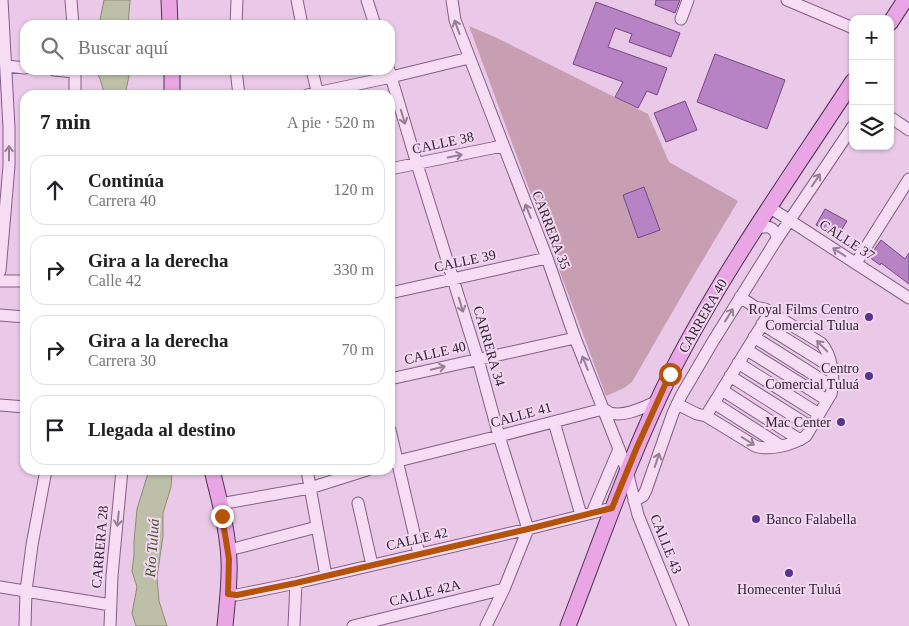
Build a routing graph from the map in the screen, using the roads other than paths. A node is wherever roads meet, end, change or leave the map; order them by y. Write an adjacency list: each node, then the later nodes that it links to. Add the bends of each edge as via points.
1 (2, 0): 22 (street)
2 (71, 0): 14 (street)
3 (160, 0): 15 (main road)
4 (169, 0): 16 (main road)
5 (237, 0): 17 (street)
6 (297, 0): 18 (street)
7 (367, 0): 19 (street)
8 (452, 0): 21 (street, CARRERA 35, one-way to 8, via 455,20)
9 (688, 0): 13 (street)
10 (788, 0): 20 (street)
11 (905, 0): 12 (main road)
12 (894, 17)
13 (681, 19)
14 (73, 20)
15 (161, 20)
16 (170, 20)
17 (236, 20)
18 (301, 20)
19 (373, 20)
20 (849, 26)
21 (469, 58): 24 (street); 42 (street, CARRERA 35)
22 (6, 66): 23 (street); 52 (street, one-way to 22, via 9,166)
23 (20, 67)
24 (395, 72)
25 (74, 75): 32 (street)
26 (162, 75): 33 (main road)
27 (172, 75): 34 (main road)
28 (237, 75): 35 (street)
29 (312, 75): 36 (street)
30 (383, 75): 37 (street)
31 (391, 75): 43 (street, CARRERA 34, one-way to 43)
32 (75, 90)
33 (162, 90)
34 (172, 90)
35 (238, 90)
36 (314, 90)
37 (328, 90)
38 (849, 90): 46 (main road, CARRERA 40)
39 (894, 120): 40 (street)
40 (909, 130)
41 (849, 132): 47 (street, CARRERA 40, one-way to 41)
42 (502, 146): 43 (street, CALLE 38, one-way to 42); 50 (street, CARRERA 35, one-way to 42)
43 (417, 164): 44 (street, CALLE 38); 53 (street, CARRERA 34)
44 (395, 168)
45 (909, 179): 51 (street)
46 (769, 207): 47 (street, CALLE 37); 48 (main road, CARRERA 40)
47 (789, 220): 49 (street, CARRERA 40); 51 (street, CALLE 37, one-way to 47)
48 (756, 228): 49 (street, via 773,229); 74 (main road, CARRERA 40, via 684,349)
49 (777, 238): 57 (street, CARRERA 40)
50 (546, 258): 53 (street, CALLE 39); 64 (street, CARRERA 35)
51 (856, 263): 58 (street, CALLE 37)
52 (0, 271)
53 (453, 278): 56 (street, CALLE 39); 66 (street, CARRERA 34, one-way to 66)
54 (0, 281): 55 (street)
55 (20, 281)
56 (395, 292)
57 (742, 294): 59 (street, via 755,307); 75 (street, CARRERA 40, one-way to 57)
58 (909, 298)
59 (767, 310): 62 (street); 68 (street, one-way to 59, via 826,348)
60 (0, 315): 61 (street)
61 (20, 317)
62 (762, 324): 63 (street); 68 (street)
63 (754, 337): 65 (street); 71 (street)
64 (575, 338): 66 (street, CALLE 40); 79 (street, CARRERA 35, one-way to 64)
65 (747, 350): 67 (street); 73 (street)
66 (478, 359): 70 (street, CALLE 40, one-way to 66); 84 (street, CARRERA 34)
67 (738, 364): 69 (street); 80 (street)
68 (831, 367): 71 (street)
69 (730, 376): 72 (street); 83 (street)
70 (395, 378)
71 (833, 386): 73 (street)
72 (722, 390): 76 (street); 85 (street)
73 (827, 400): 80 (street)
74 (658, 401): 79 (street, CALLE 41, via 621,414); 90 (main road, CARRERA 40)
75 (679, 401): 81 (street, via 697,414); 98 (street, CARRERA 40, one-way to 75, via 646,490)
76 (714, 402): 81 (street); 86 (street)
77 (0, 405): 78 (street)
78 (20, 406)
79 (603, 409): 82 (street, CALLE 41); 87 (street, CARRERA 35)
80 (819, 414): 83 (street)
81 (706, 416): 86 (street, one-way to 86, via 755,446 768,449)
82 (554, 422): 84 (street, CALLE 41); 102 (street)
83 (811, 427): 85 (street)
84 (500, 436): 88 (street, CALLE 41); 104 (street, CARRERA 34)
85 (800, 440): 86 (street)
86 (781, 446)
87 (619, 449): 90 (street, CARRERA 35); 102 (street)
88 (395, 462)
89 (395, 466): 106 (street)
90 (627, 471): 98 (street, CALLE 43); 101 (main road, CARRERA 40)
91 (45, 475): 112 (street)
92 (122, 475): 114 (street, CARRERA 28, one-way to 114)
93 (214, 475): 99 (main road)
94 (221, 475): 99 (main road)
95 (308, 475): 97 (street)
96 (351, 475): 97 (street)
97 (310, 488): 99 (street); 103 (street)
98 (634, 501): 123 (street, CALLE 43)
99 (224, 503): 105 (main road); 113 (main road)
100 (358, 503): 107 (street)
101 (612, 508): 102 (street, CALLE 42); 122 (main road, CARRERA 40)
102 (587, 514): 104 (street, CALLE 42)
103 (317, 527): 105 (street); 108 (street)
104 (528, 529): 106 (street, CALLE 42); 111 (street)
105 (237, 548): 113 (main road, via 238,572)
106 (419, 554): 107 (street, CALLE 42)
107 (372, 565): 108 (street, CALLE 42)
108 (326, 576): 109 (street, CALLE 42)
109 (296, 583): 113 (street, CALLE 42); 119 (street)
110 (0, 587): 112 (street)
111 (504, 589): 120 (street, CALLE 42A); 121 (street)
112 (26, 591): 114 (street); 115 (street)
113 (233, 594): 117 (main road); 118 (main road)
114 (110, 606): 116 (street, CARRERA 28)
115 (25, 626)
116 (110, 626)
117 (225, 626)
118 (235, 626)
119 (294, 626)
120 (353, 626)
121 (486, 626)
122 (568, 626)
123 (683, 626)

